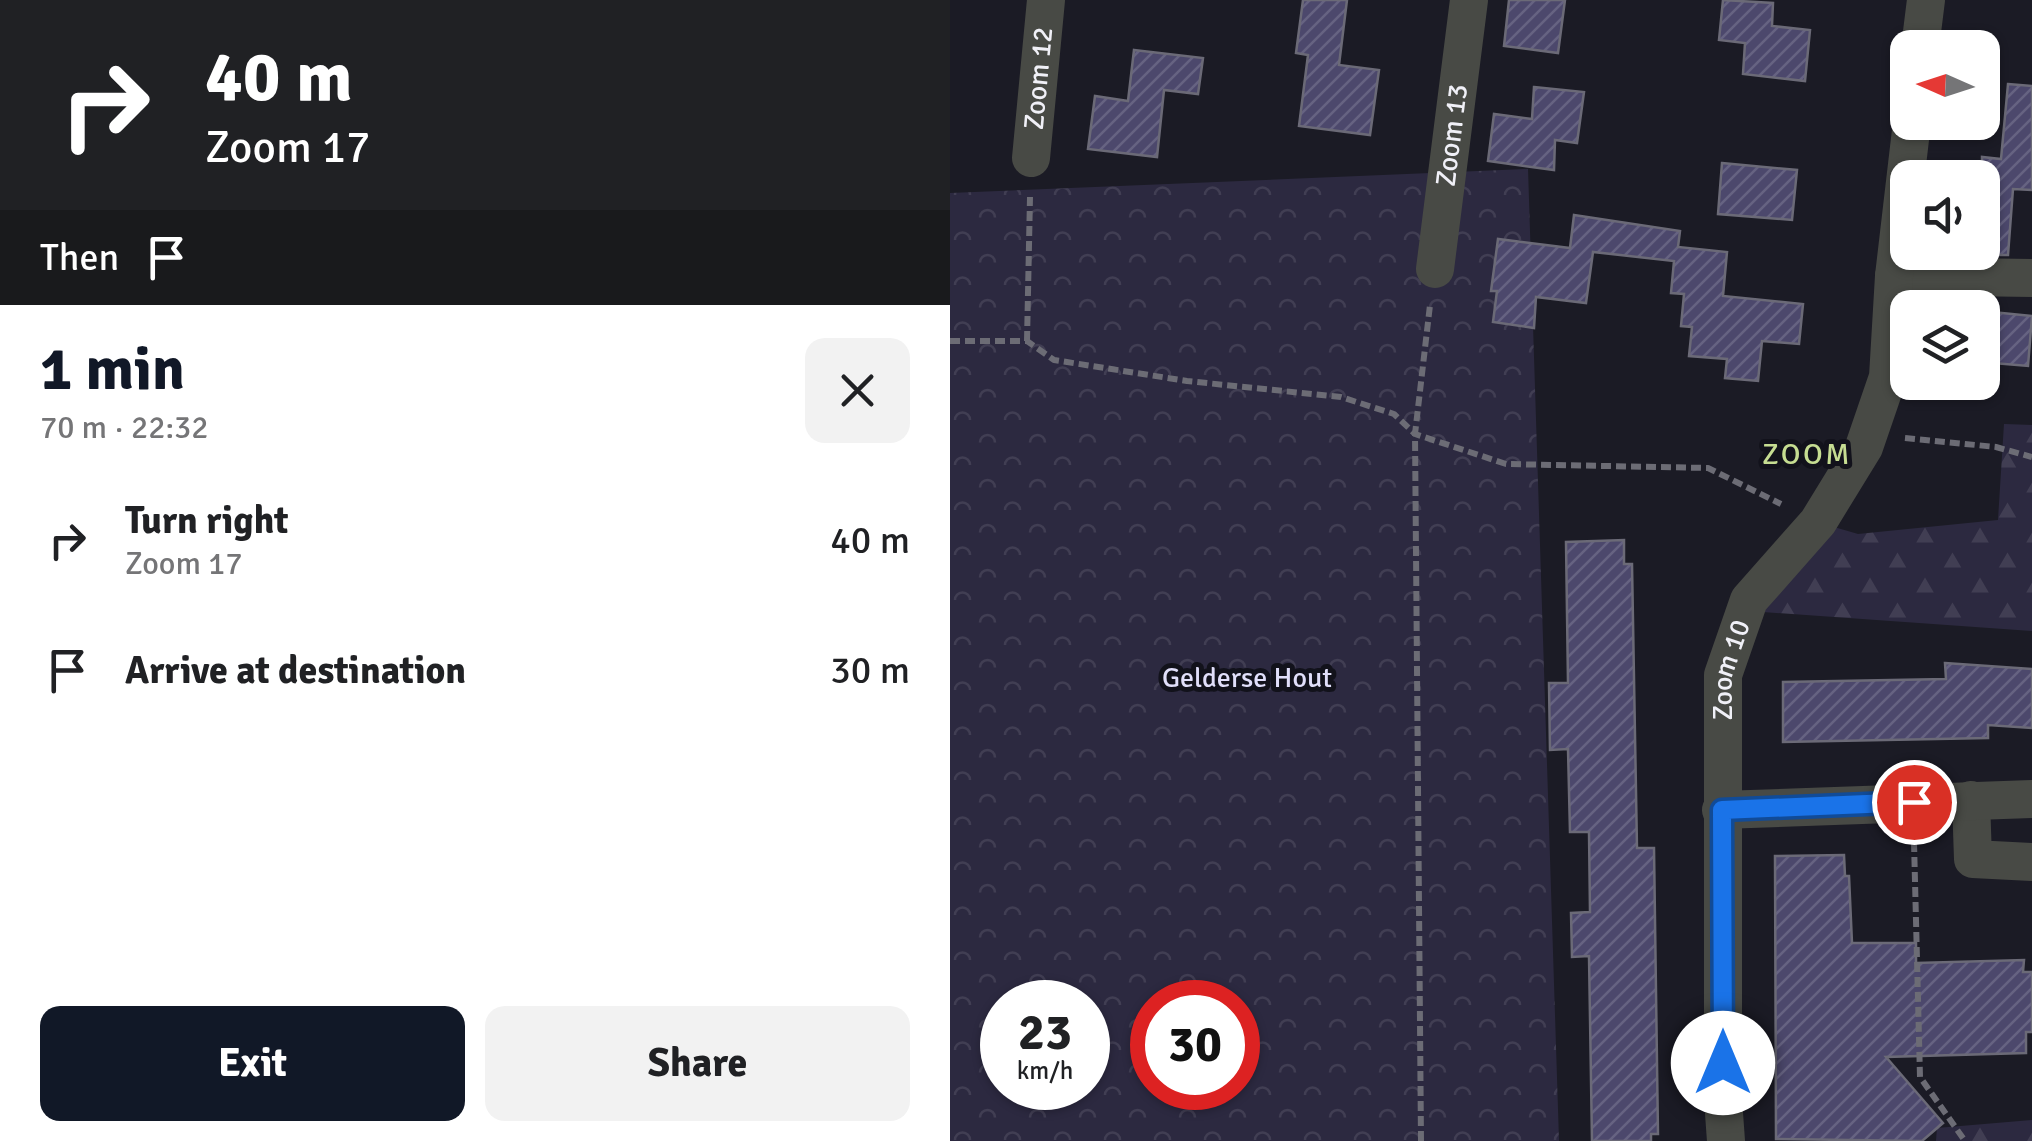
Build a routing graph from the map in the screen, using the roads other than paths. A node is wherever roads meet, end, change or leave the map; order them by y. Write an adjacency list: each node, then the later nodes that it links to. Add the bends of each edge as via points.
1 (1046, 0): 6 (street, Zoom 12)
2 (1468, 0): 7 (street, Zoom 13)
3 (1926, 0): 4 (street)
4 (1922, 30)
5 (1910, 140): 8 (street, Zoom 10)
6 (1031, 158)
7 (1434, 269)
8 (1894, 276): 9 (street); 12 (street, Zoom 10, via 1888,377 1864,447 1818,522 1748,600 1723,674)
9 (2032, 278)
10 (2032, 799): 11 (street)
11 (1971, 800): 12 (street); 13 (street, via 1974,859)
12 (1722, 810): 14 (street, Zoom 10)
13 (2032, 862)
14 (1726, 1141)

